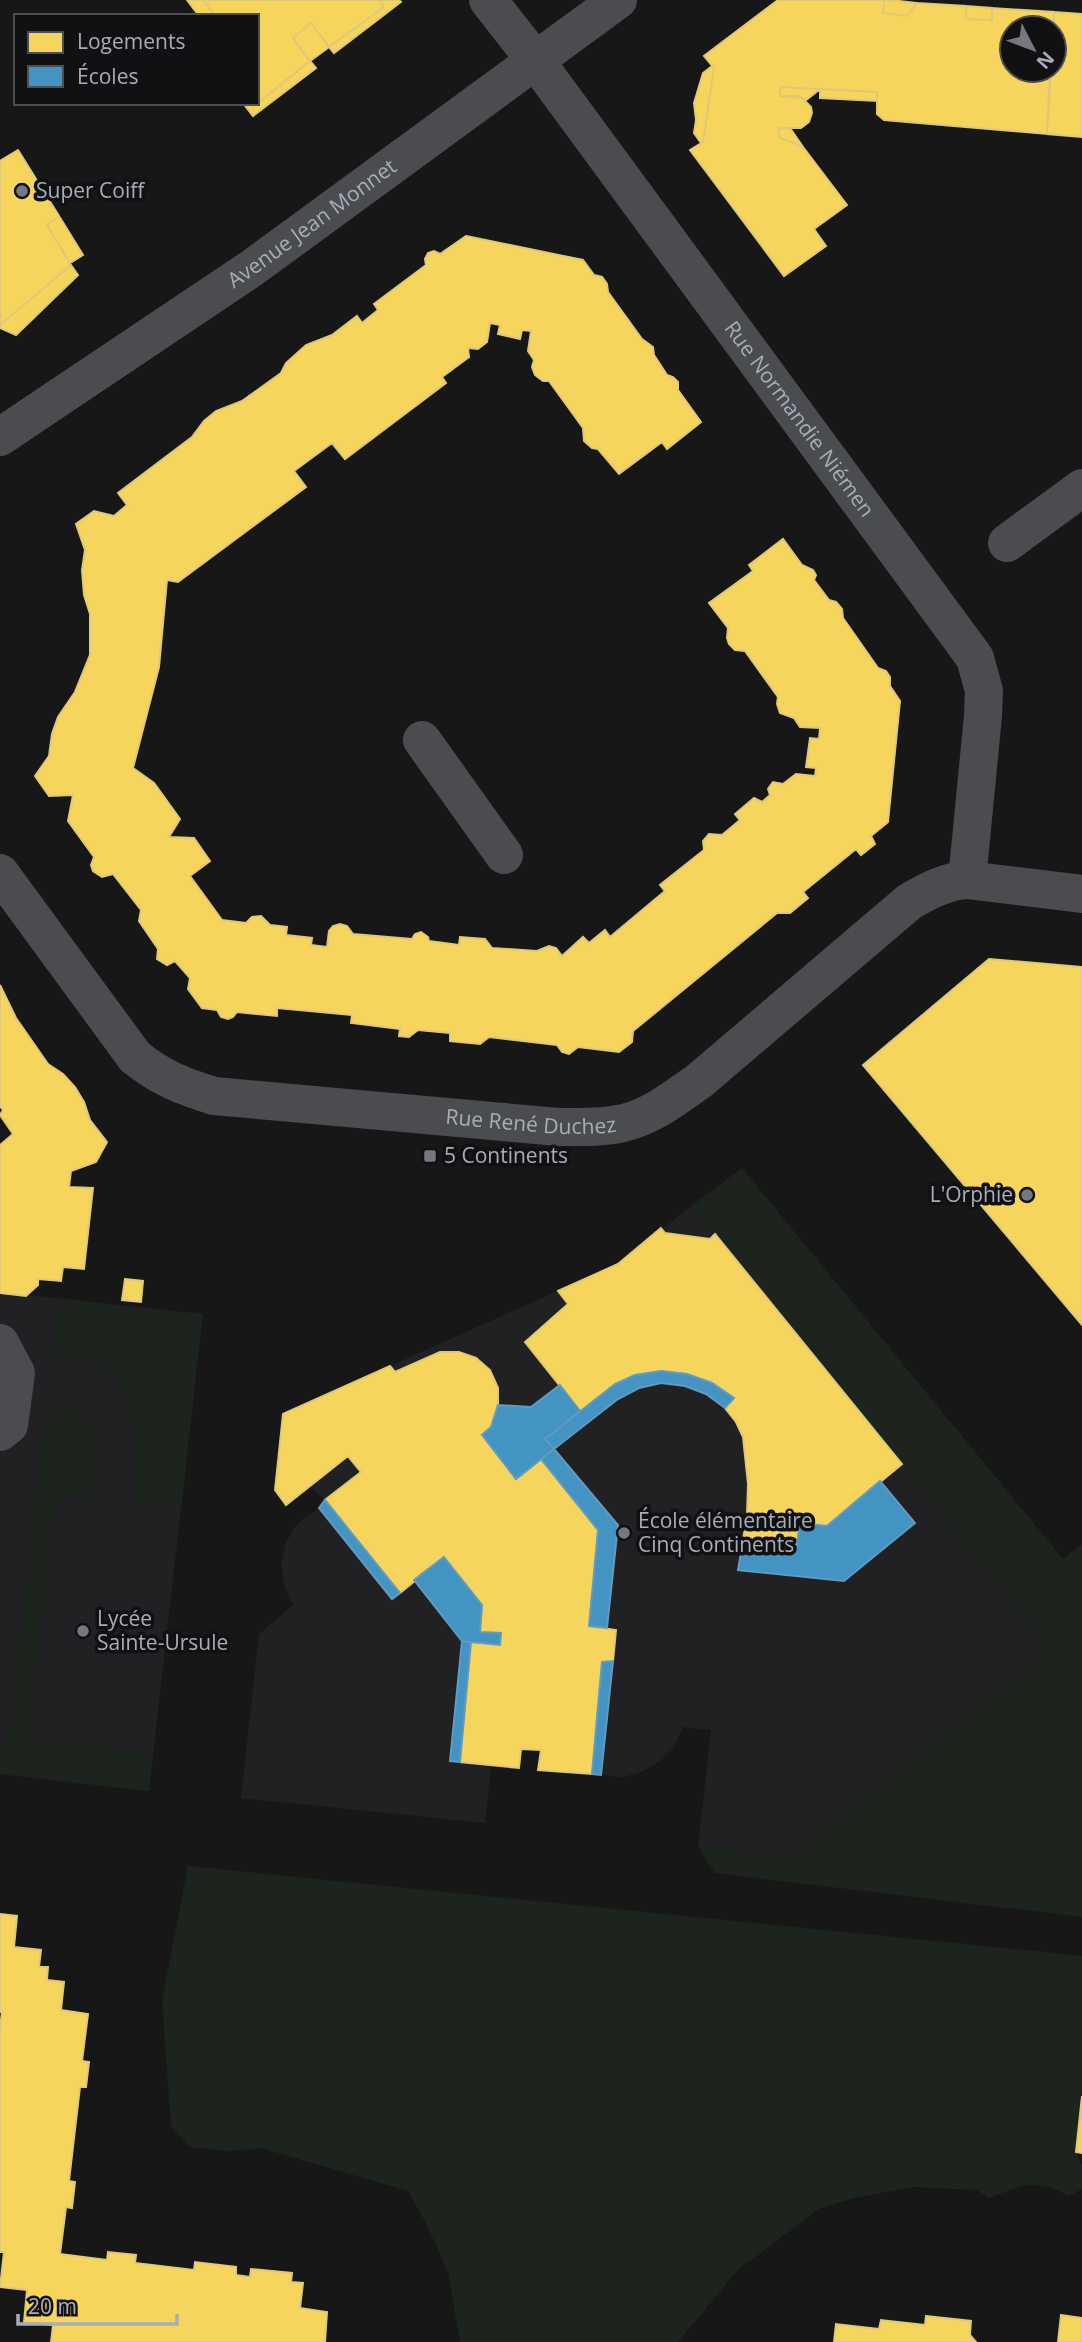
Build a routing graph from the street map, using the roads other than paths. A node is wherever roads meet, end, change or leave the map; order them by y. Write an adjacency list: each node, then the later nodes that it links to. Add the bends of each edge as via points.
1 (488, 0): 3 (street, Rue Normandie Niémen)
2 (618, 0): 3 (street, Avenue Jean Monnet)
3 (535, 60): 4 (street, Avenue Jean Monnet, via 252,268); 10 (street, Rue Normandie Niémen, via 975,658 984,691)
4 (0, 437)
5 (1082, 488): 6 (street)
6 (1007, 542)
7 (422, 740): 8 (street)
8 (504, 855)
9 (0, 873): 10 (street, Rue René Duchez, via 135,1057 179,1085 214,1096 558,1127 625,1123 672,1100 909,902 951,881)
10 (967, 880): 11 (street, Rue René Duchez)
11 (1082, 894)
12 (0, 1343): 13 (street, via 16,1373 9,1425)
13 (0, 1432)

